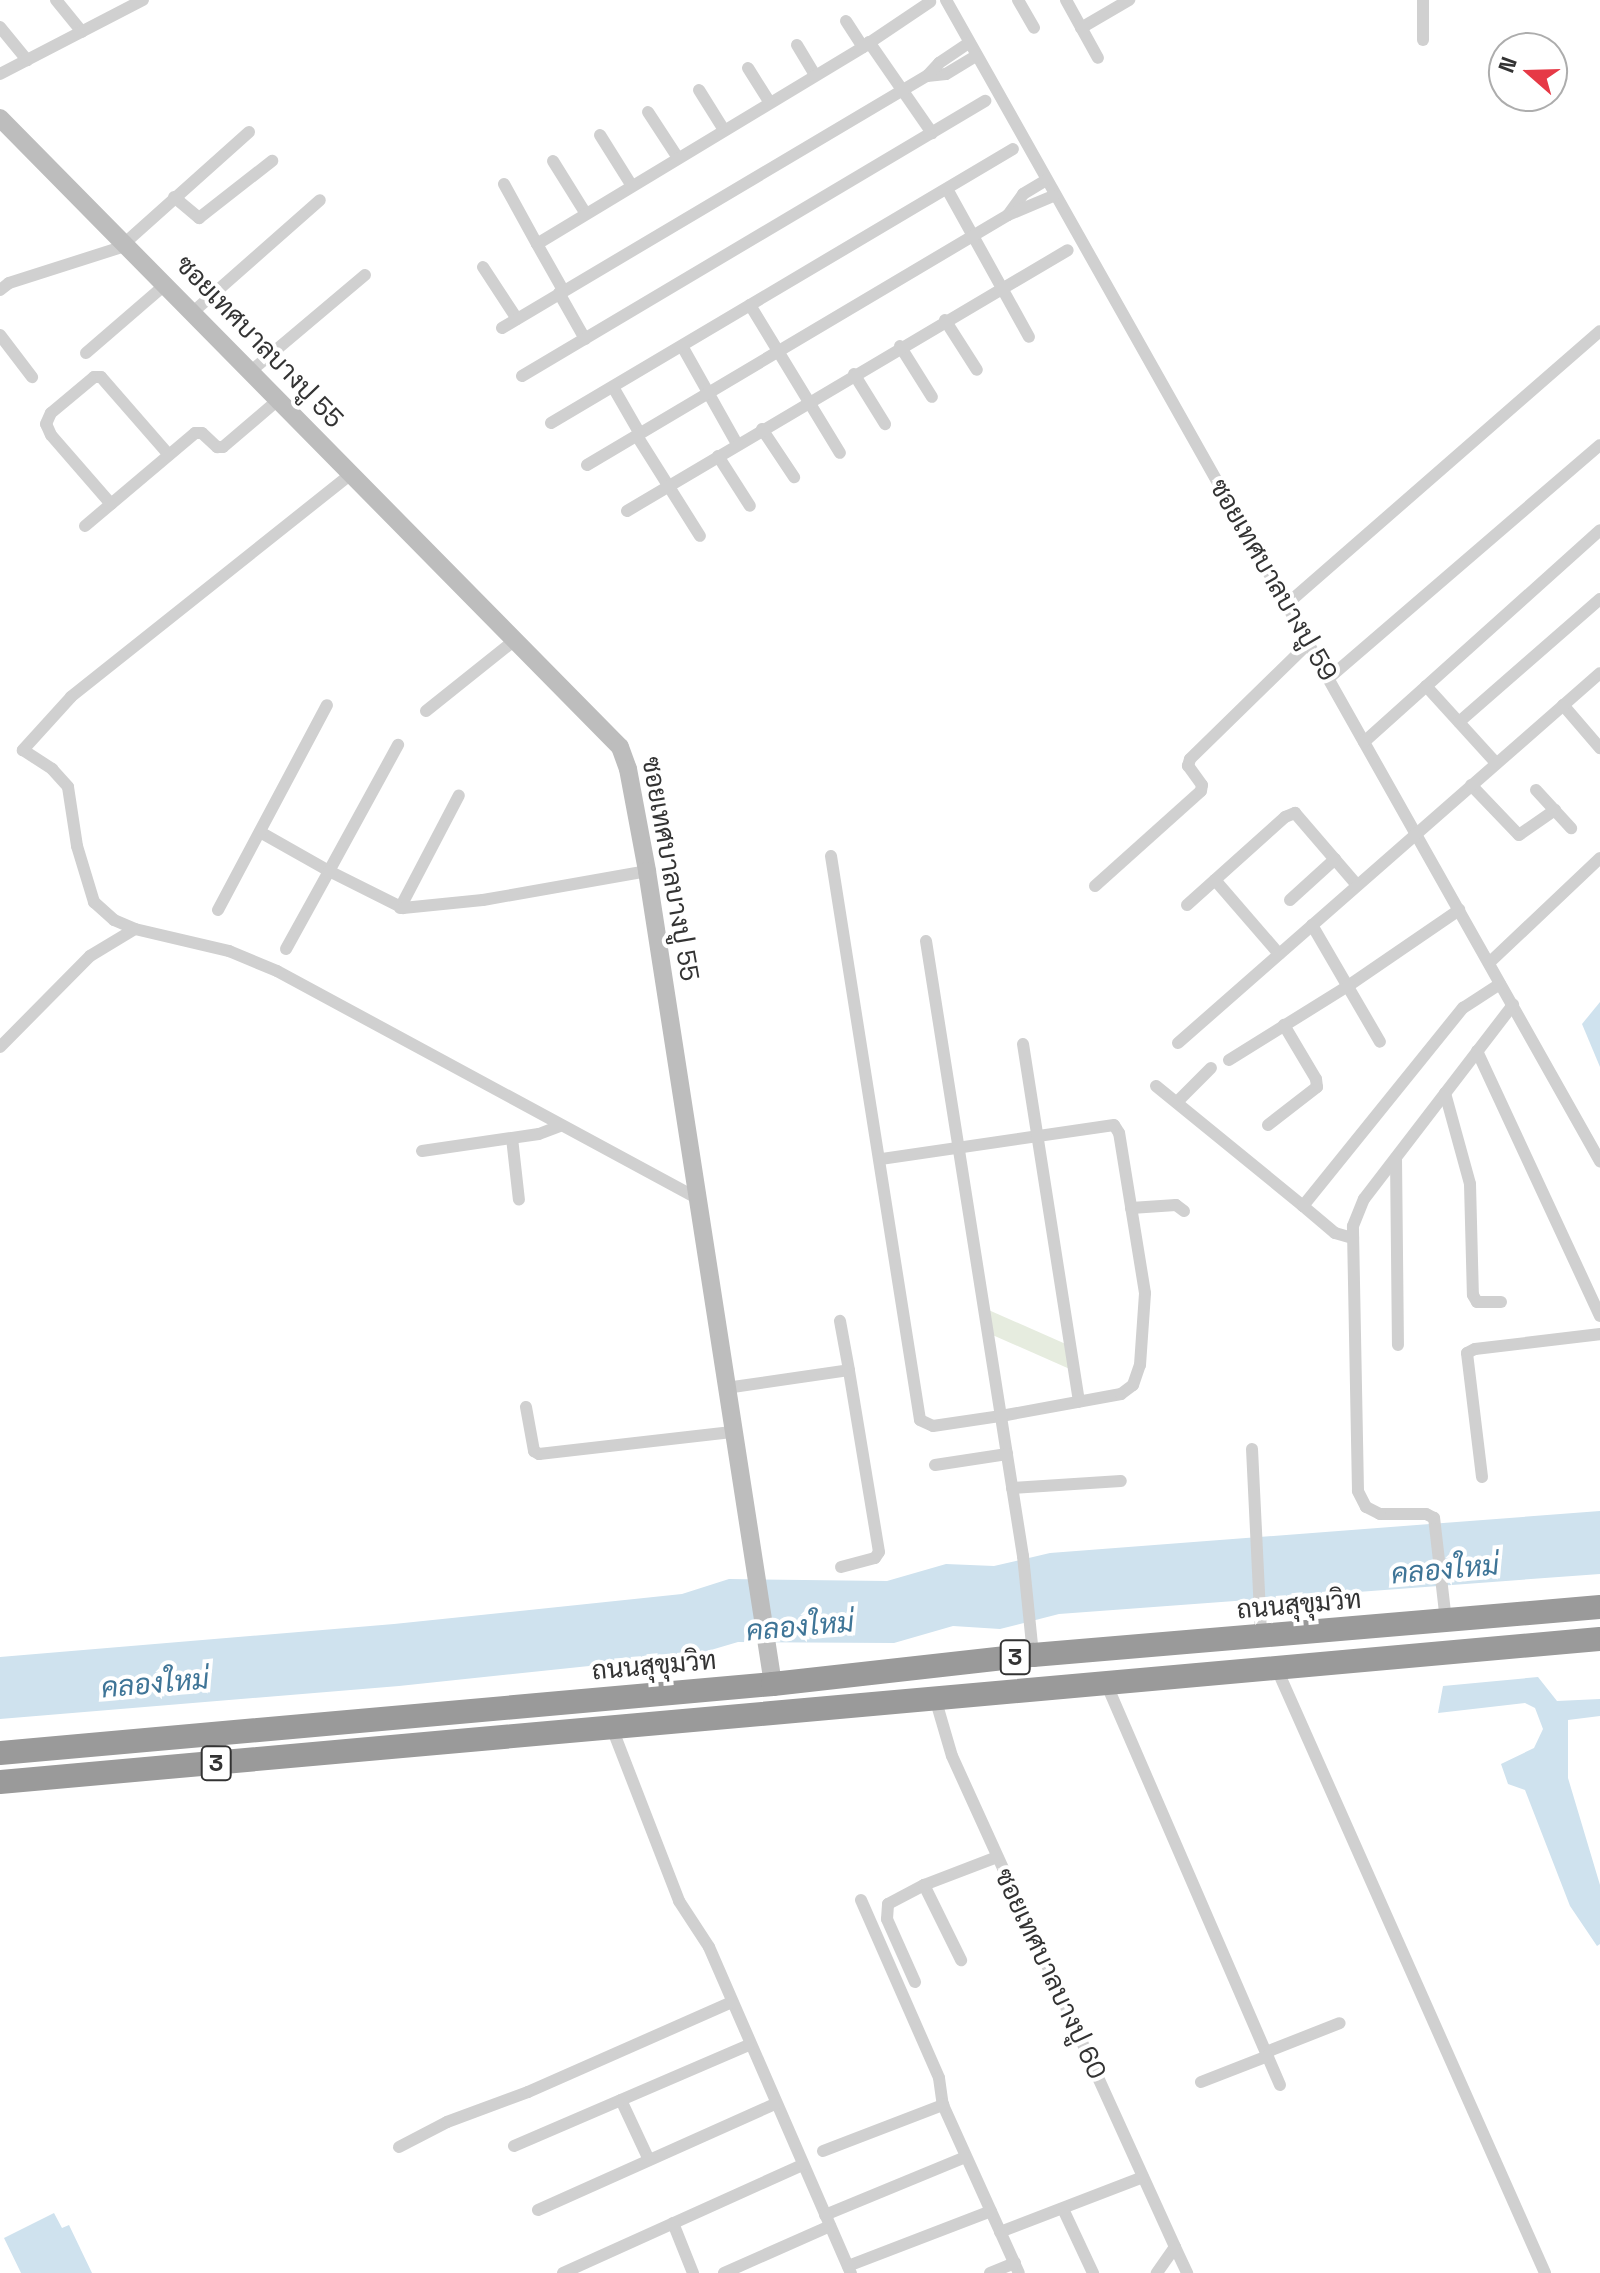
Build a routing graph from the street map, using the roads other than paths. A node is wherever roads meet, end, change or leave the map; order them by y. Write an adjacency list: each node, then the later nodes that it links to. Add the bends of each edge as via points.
1 (56, 0): 13 (street)
2 (142, 0): 13 (street)
3 (946, 0): 15 (street, ซอยเทศบาลบางปู 59)
4 (1018, 0): 11 (street)
5 (1066, 0): 12 (street)
6 (1129, 0): 12 (street)
7 (1423, 0): 14 (street)
8 (930, 2): 17 (street)
9 (846, 21): 17 (street)
10 (0, 27): 20 (street)
11 (1034, 28)
12 (1081, 28): 19 (street)
13 (82, 32): 20 (street)
14 (1423, 40)
15 (969, 43): 18 (street, ซอยเทศบาลบางปู 59); 24 (street)
16 (797, 45): 23 (street)
17 (866, 45): 23 (street); 25 (street)
18 (976, 56): 24 (street, via 946,74); 39 (street, ซอยเทศบาลบางปู 59)
19 (1098, 58)
20 (27, 60): 22 (street)
21 (748, 68): 28 (street)
22 (0, 74)
23 (815, 75): 28 (street)
24 (927, 76): 25 (street)
25 (903, 89): 33 (street); 57 (street)
26 (699, 90): 31 (street)
27 (985, 101): 33 (street)
28 (770, 103): 31 (street)
29 (648, 112): 36 (street)
30 (3, 126): 49 (street, ซอยเทศบาลบางปู 55)
31 (724, 130): 36 (street)
32 (249, 132): 44 (street)
33 (932, 133): 66 (street)
34 (600, 135): 41 (street)
35 (1013, 149): 42 (street)
36 (678, 158): 41 (street)
37 (272, 161): 44 (street, via 199,218)
38 (553, 161): 46 (street)
39 (1045, 181): 43 (street, ซอยเทศบาลบางปู 59); 47 (street, via 1023,194)
40 (504, 184): 50 (street)
41 (632, 186): 46 (street)
42 (947, 189): 48 (street); 58 (street)
43 (1053, 196): 47 (street); 101 (street, ซอยเทศบาลบางปู 59)
44 (174, 197): 49 (street)
45 (320, 200): 59 (street)
46 (586, 214): 50 (street)
47 (1008, 215): 48 (street)
48 (972, 236): 55 (street); 69 (street)
49 (127, 244): 54 (street, ซอยเทศบาลบางปู 55); 56 (street)
50 (537, 244): 57 (street)
51 (1068, 250): 55 (street)
52 (483, 267): 60 (street)
53 (365, 275): 72 (street)
54 (166, 284): 59 (street, ซอยเทศบาลบางปู 55); 70 (street)
55 (1001, 289): 61 (street); 65 (street)
56 (0, 290)
57 (561, 292): 60 (street); 66 (street)
58 (750, 305): 67 (street); 69 (street)
59 (193, 312): 72 (street, ซอยเทศบาลบางปู 55)
60 (517, 319): 62 (street)
61 (945, 320): 68 (street); 71 (street)
62 (502, 328)
63 (1600, 331): 101 (street)
64 (0, 335): 75 (street)
65 (1029, 337)
66 (585, 339): 74 (street)
67 (682, 346): 76 (street); 77 (street)
68 (900, 346): 73 (street); 78 (street)
69 (778, 352): 77 (street); 80 (street)
70 (86, 353)
71 (977, 370)
72 (251, 371): 79 (street, ซอยเทศบาลบางปู 55)
73 (854, 374): 80 (street); 82 (street)
74 (522, 376)
75 (32, 377)
76 (613, 387): 81 (street); 84 (street)
77 (709, 393): 84 (street); 85 (street)
78 (932, 397)
79 (278, 400): 88 (street, via 223,447 195,433); 91 (street, ซอยเทศบาลบางปู 55)
80 (807, 402): 83 (street); 87 (street)
81 (551, 423)
82 (885, 424)
83 (762, 429): 85 (street); 92 (street)
84 (639, 435): 90 (street); 93 (street)
85 (737, 444): 89 (street)
86 (1600, 445): 105 (street)
87 (840, 453)
88 (169, 455): 94 (street); 94 (street, via 101,377 94,377 51,413 46,424 51,435)
89 (718, 456): 93 (street); 95 (street)
90 (587, 465)
91 (351, 474): 102 (street, ซอยเทศบาลบางปู 55); 136 (street, via 71,697 23,750 68,787 79,859 94,902 114,920)
92 (794, 477)
93 (669, 484): 96 (street); 99 (street)
94 (111, 504): 97 (street)
95 (750, 506)
96 (627, 511)
97 (85, 526)
98 (1600, 530): 106 (street)
99 (700, 536)
100 (1600, 599): 110 (street)
101 (1287, 604): 103 (street, ซอยเทศบาลบางปู 59)
102 (515, 640): 109 (street); 126 (street, ซอยเทศบาลบางปู 55, via 620,747)
103 (1309, 643): 105 (street, ซอยเทศบาลบางปู 59); 129 (street, via 1190,759 1188,766 1201,791)
104 (1600, 673): 108 (street)
105 (1329, 678): 111 (street, ซอยเทศบาลบางปู 59)
106 (1426, 686): 110 (street); 111 (street)
107 (327, 705): 120 (street)
108 (1563, 705): 113 (street); 114 (street)
109 (426, 711)
110 (1459, 722): 114 (street)
111 (1364, 742): 121 (street, ซอยเทศบาลบางปู 59)
112 (398, 745): 125 (street)
113 (1600, 748)
114 (1496, 763): 115 (street)
115 (1471, 785): 118 (street, via 1519,835); 121 (street)
116 (1536, 790): 118 (street)
117 (459, 795): 132 (street)
118 (1555, 810): 119 (street)
119 (1571, 828)
120 (260, 832): 125 (street); 133 (street)
121 (1416, 833): 128 (street); 134 (street, ซอยเทศบาลบางปู 59)
122 (831, 856): 162 (street)
123 (1600, 858): 140 (street)
124 (1335, 859): 127 (street, via 1300,815 1290,814); 128 (street); 130 (street)
125 (329, 871): 132 (street); 138 (street)
126 (647, 871): 132 (street, via 483,900); 164 (street, ซอยเทศบาลบางปู 55)
127 (1215, 880): 131 (street); 139 (street)
128 (1357, 885): 135 (street)
129 (1095, 886)
130 (1290, 900)
131 (1187, 905)
132 (400, 908)
133 (218, 910)
134 (1459, 910): 140 (street, ซอยเทศบาลบางปู 59); 142 (street)
135 (1312, 925): 139 (street); 142 (street)
136 (135, 929): 148 (street, via 90,956); 156 (street, via 251,959)
137 (926, 941): 159 (street)
138 (286, 949)
139 (1279, 954): 146 (street)
140 (1489, 963): 141 (street, ซอยเทศบาลบางปู 59)
141 (1500, 984): 143 (street, ซอยเทศบาลบางปู 59); 166 (street, via 1463,1008)
142 (1348, 986): 144 (street); 145 (street)
143 (1513, 1005): 149 (street); 163 (street, ซอยเทศบาลบางปู 59)
144 (1284, 1025): 150 (street); 155 (street, via 1317,1087)
145 (1380, 1042)
146 (1178, 1043)
147 (1023, 1044): 157 (street)
148 (0, 1047)
149 (1477, 1051): 153 (street); 171 (street)
150 (1229, 1060)
151 (1211, 1068): 154 (street)
152 (1156, 1086): 154 (street)
153 (1445, 1093): 161 (street); 170 (street, via 1470,1184 1473,1295 1477,1302)
154 (1177, 1102): 166 (street)
155 (1268, 1125)
156 (560, 1126): 158 (street); 164 (street)
157 (1037, 1135): 159 (street); 167 (street, via 1114,1125); 177 (street)
158 (512, 1138): 160 (street); 165 (street)
159 (959, 1148): 162 (street); 179 (street)
160 (422, 1151)
161 (1396, 1158): 169 (street, via 1359,1208); 174 (street)
162 (880, 1159): 179 (street, via 920,1420 933,1426)
163 (1600, 1161)
164 (696, 1198): 176 (street, ซอยเทศบาลบางปู 55)
165 (519, 1200)
166 (1303, 1206): 169 (street, via 1335,1233)
167 (1131, 1208): 168 (street, via 1176,1205); 177 (street, via 1146,1304 1140,1365 1127,1391)
168 (1184, 1211)
169 (1353, 1238): 189 (street, via 1358,1491 1372,1511 1426,1514 1436,1522)
170 (1501, 1302)
171 (1600, 1316)
172 (840, 1321): 175 (street)
173 (1600, 1334): 184 (street, via 1467,1353)
174 (1398, 1345)
175 (849, 1370): 176 (street); 187 (street, via 879,1552 875,1558)
176 (726, 1388): 180 (street, ซอยเทศบาลบางปู 55)
177 (1079, 1402): 179 (street)
178 (526, 1407): 180 (street, via 534,1451 539,1454)
179 (1001, 1416): 182 (street)
180 (732, 1432): 195 (street, ซอยเทศบาลบางปู 55)
181 (1252, 1449): 190 (street)
182 (1007, 1454): 183 (street); 186 (street)
183 (935, 1465)
184 (1482, 1477)
185 (1121, 1481): 186 (street)
186 (1012, 1488): 192 (street)
187 (841, 1567)
188 (1600, 1607): 189 (highway, ถนนสุขุมวิท / 3)
189 (1446, 1621): 190 (highway, ถนนสุขุมวิท / 3)
190 (1261, 1636): 192 (highway, ถนนสุขุมวิท / 3)
191 (1600, 1639): 193 (highway, 3)
192 (1032, 1643): 195 (highway, ถนนสุขุมวิท / 3)
193 (1276, 1667): 194 (highway, 3); 239 (street)
194 (1106, 1683): 196 (highway, 3); 210 (street)
195 (773, 1684): 197 (highway, ถนนสุขุมวิท / 3)
196 (935, 1698): 198 (highway, 3); 202 (street, ซอยเทศบาลบางปู 60, via 952,1756)
197 (430, 1713): 199 (highway); 200 (highway, ถนนสุขุมวิท / 3)
198 (612, 1728): 199 (highway, 3); 207 (street, via 679,1901 700,1929)
199 (433, 1744): 201 (highway, 3)
200 (0, 1753)
201 (0, 1782)
202 (997, 1857): 203 (street); 222 (street, ซอยเทศบาลบางปู 60)
203 (924, 1885): 205 (street); 206 (street, via 891,1900 885,1913)
204 (861, 1900): 215 (street, via 939,2078)
205 (961, 1960)
206 (915, 1982)
207 (730, 2003): 209 (street); 217 (street, via 437,2126)
208 (1340, 2023): 210 (street)
209 (748, 2045): 213 (street); 214 (street)
210 (1267, 2054): 211 (street); 212 (street)
211 (1201, 2082)
212 (1280, 2085)
213 (621, 2100): 216 (street); 220 (street)
214 (775, 2104): 220 (street); 221 (street)
215 (943, 2105): 218 (street); 219 (street)
216 (514, 2146)
217 (399, 2147)
218 (823, 2151)
219 (966, 2157): 225 (street); 226 (street)
220 (649, 2160): 224 (street)
221 (802, 2165): 226 (street); 227 (street)
222 (1143, 2177): 223 (street); 229 (street, ซอยเทศบาลบางปู 60)
223 (1063, 2209): 228 (street); 236 (street)
224 (538, 2210)
225 (991, 2211): 228 (street); 231 (street)
226 (827, 2221): 231 (street); 234 (street)
227 (673, 2223): 232 (street); 233 (street)
228 (1000, 2232): 230 (street)
229 (1175, 2247): 237 (street); 238 (street, ซอยเทศบาลบางปู 60)
230 (1017, 2268): 235 (street)
231 (849, 2270)
232 (563, 2273)
233 (693, 2273)
234 (724, 2273)
235 (990, 2273)
236 (1093, 2273)
237 (1157, 2273)
238 (1187, 2273)
239 (1545, 2273)

